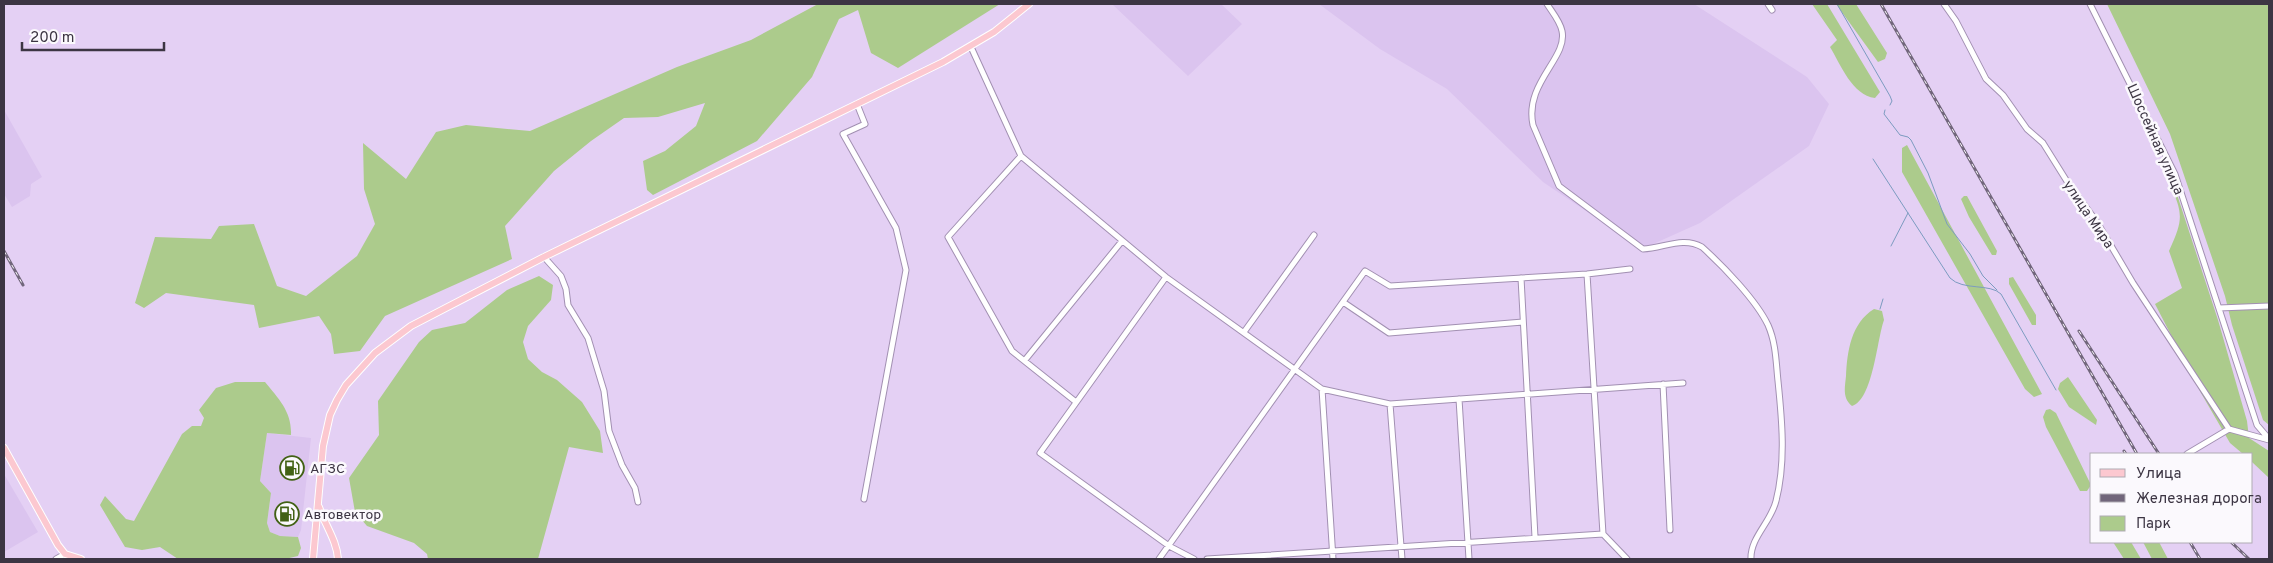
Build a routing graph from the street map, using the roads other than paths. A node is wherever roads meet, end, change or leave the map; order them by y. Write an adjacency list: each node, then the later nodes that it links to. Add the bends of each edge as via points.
1 (1029, 4): 7 (main road)
2 (1547, 4): 61 (street, via 1560,23 1562,40 1536,89 1531,117 1560,186 1643,249 1686,241 1702,247 1754,303 1772,334 1782,422 1780,479 1776,503 1752,546)
3 (1768, 4): 6 (street)
4 (1944, 4): 32 (street, улица Мира, via 1986,78 2004,95 2027,129 2043,143)
5 (2090, 4): 19 (street, Шоссейная улица, via 2174,174)
6 (1772, 10)
7 (971, 47): 8 (main road); 9 (street)
8 (857, 104): 12 (main road); 36 (street, via 865,124 843,134 896,228 906,270)
9 (1021, 156): 11 (street); 22 (street, via 948,237 1012,351)
10 (1314, 236): 21 (street)
11 (1122, 241): 15 (street); 22 (street)
12 (544, 257): 37 (street, via 561,276 568,305 588,338 604,391 609,431 635,488); 38 (main road, via 411,326 375,353 346,385 330,415 323,446)
13 (1630, 269): 14 (street)
14 (1587, 274): 16 (street); 27 (street)
15 (1166, 277): 21 (street); 30 (street)
16 (1522, 278): 17 (street, via 1390,286 1365,271); 20 (street)
17 (1343, 302): 20 (street, via 1389,333); 23 (street)
18 (2269, 306): 19 (street)
19 (2219, 308): 33 (street, Шоссейная улица, via 2258,425)
20 (1523, 322): 28 (street)
21 (1244, 332): 23 (street)
22 (1025, 360): 30 (street)
23 (1296, 369): 26 (street); 45 (street)
24 (1683, 383): 25 (street)
25 (1662, 384): 27 (street); 40 (street)
26 (1322, 389): 31 (street); 47 (street)
27 (1595, 389): 28 (street); 42 (street)
28 (1528, 394): 29 (street); 43 (street)
29 (1459, 399): 31 (street); 44 (street)
30 (1076, 402): 45 (street, via 1040,453)
31 (1390, 404): 46 (street)
32 (2229, 429): 33 (street); 35 (street)
33 (2269, 440)
34 (4, 448): 48 (main road)
35 (2189, 453)
36 (864, 499)
37 (638, 502)
38 (318, 504): 39 (main road); 41 (main road)
39 (326, 528): 41 (main road, via 320,528); 53 (main road)
40 (1670, 530)
41 (315, 534): 52 (main road)
42 (1603, 534): 43 (street); 60 (street)
43 (1535, 537): 44 (street)
44 (1468, 542): 46 (street); 59 (street)
45 (1169, 546): 54 (street); 55 (street)
46 (1401, 546): 47 (street); 58 (street)
47 (1333, 550): 49 (street); 57 (street)
48 (65, 554): 50 (street); 51 (main road)
49 (1265, 557): 56 (street)
50 (56, 559)
51 (82, 559)
52 (313, 559)
53 (338, 559)
54 (1159, 559)
55 (1194, 559)
56 (1207, 559)
57 (1333, 559)
58 (1402, 559)
59 (1469, 559)
60 (1627, 559)
61 (1751, 559)

